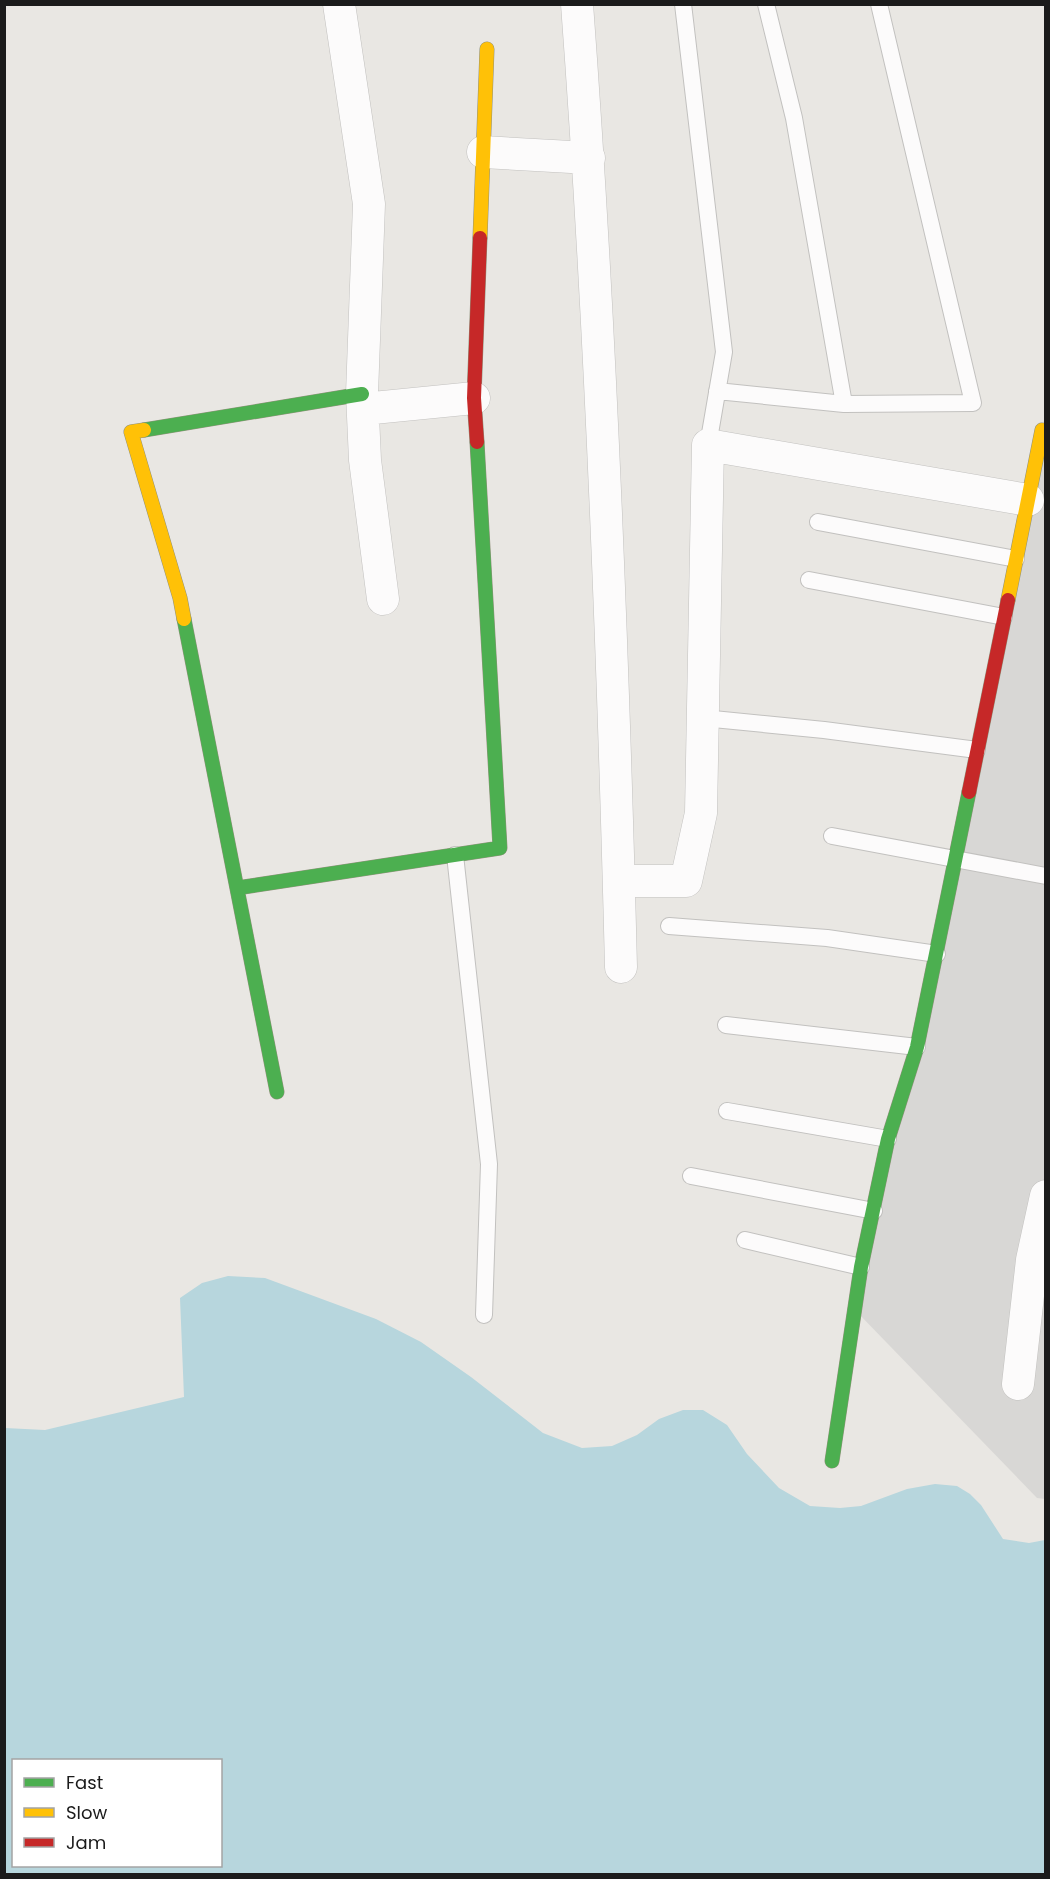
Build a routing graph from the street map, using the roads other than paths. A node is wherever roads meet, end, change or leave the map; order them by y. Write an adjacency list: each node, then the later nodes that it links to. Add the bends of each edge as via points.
1 (339, 4): 11 (street, via 369,204)
2 (577, 4): 8 (street)
3 (683, 4): 9 (lane, via 724,352)
4 (766, 4): 12 (lane, via 794,118)
5 (879, 4): 12 (lane, via 973,403)
6 (487, 49): 7 (street)
7 (483, 152): 8 (street); 10 (street)
8 (589, 158): 27 (street)
9 (717, 391): 12 (lane); 14 (lane)
10 (474, 398): 11 (street); 24 (street, via 500,848)
11 (363, 402): 19 (street, via 365,460); 28 (street, via 131,432 180,598)
12 (844, 404)
13 (1046, 431): 15 (street, via 1042,430)
14 (708, 445): 15 (street); 21 (street)
15 (1028, 501): 17 (street)
16 (818, 522): 17 (lane)
17 (1016, 559): 20 (street)
18 (809, 580): 20 (lane)
19 (383, 599)
20 (1004, 617): 22 (street)
21 (703, 718): 22 (lane); 27 (street, via 701,813 686,881)
22 (977, 750): 25 (street)
23 (832, 836): 25 (lane)
24 (455, 855): 28 (street); 43 (lane, via 489,1164)
25 (956, 858): 26 (lane); 30 (street)
26 (1046, 876)
27 (619, 881): 31 (street)
28 (237, 888): 34 (street)
29 (669, 926): 30 (lane, via 827,938)
30 (937, 954): 33 (street)
31 (621, 967)
32 (726, 1025): 33 (lane)
33 (917, 1047): 36 (street)
34 (277, 1092)
35 (727, 1111): 36 (lane)
36 (888, 1139): 39 (street)
37 (691, 1176): 39 (lane)
38 (1046, 1196): 41 (street)
39 (874, 1211): 42 (street)
40 (745, 1240): 42 (lane)
41 (1039, 1262): 44 (street)
42 (861, 1267): 45 (street)
43 (484, 1315)
44 (1018, 1384)
45 (832, 1461)

